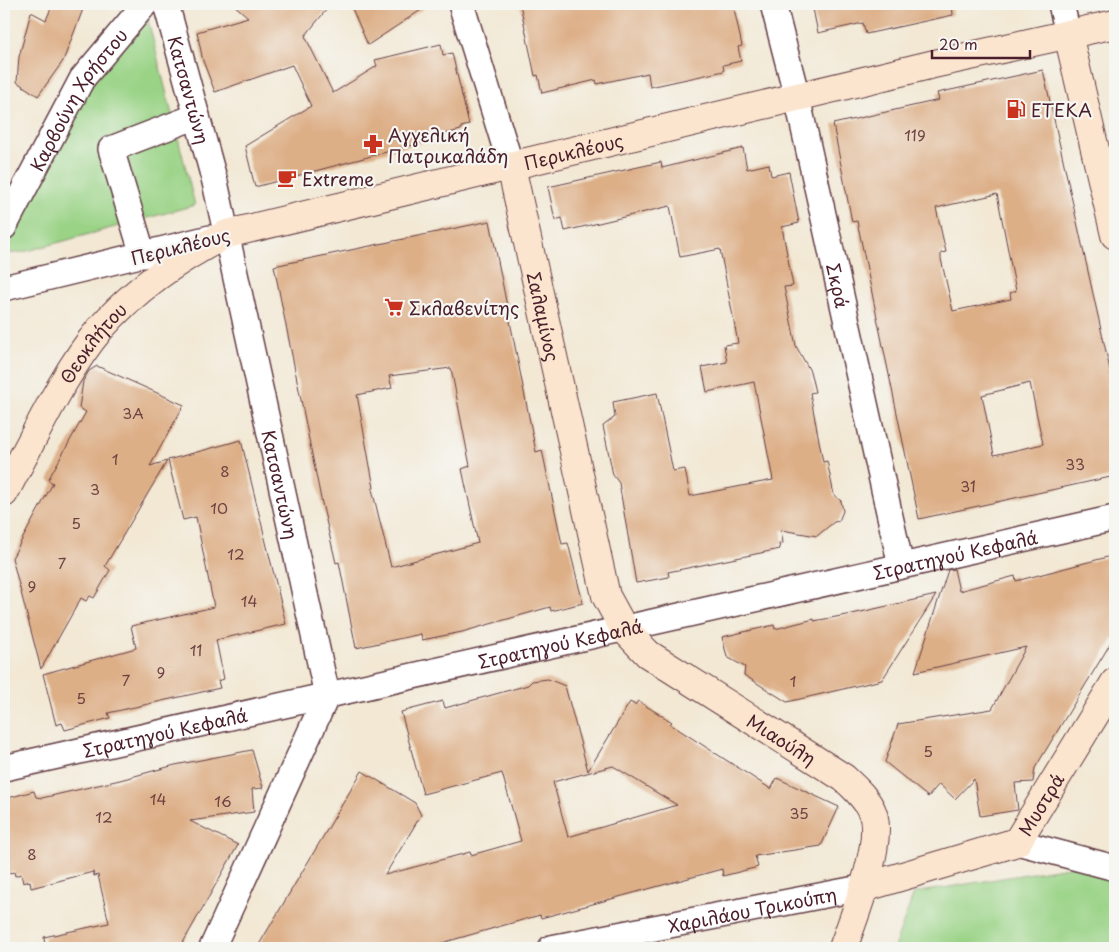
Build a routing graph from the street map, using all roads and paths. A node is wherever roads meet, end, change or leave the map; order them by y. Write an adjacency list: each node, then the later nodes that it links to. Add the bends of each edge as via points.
1 (145, 4): 11 (street, Καρβούνη Χρήστου, via 82,79)
2 (461, 4): 10 (street, Σαλαμίνος)
3 (773, 4): 8 (street, Σκρά)
4 (1061, 4): 7 (street)
5 (170, 7): 9 (street, Κατσαντώνη)
6 (1115, 24): 7 (street, Περικλέους)
7 (1068, 34): 8 (street, Περικλέους); 13 (street)
8 (797, 97): 10 (street, Περικλέους); 18 (street, Σκρά)
9 (197, 116): 12 (street, Κατσαντώνη); 14 (street, via 111,148)
10 (511, 166): 12 (street, Περικλέους); 19 (street, Σαλαμίνος, via 606,596)
11 (4, 227)
12 (226, 234): 14 (street, Περικλέους); 16 (street, Θεοκλήτου, via 165,270 119,309 99,331 75,365); 21 (street, Κατσαντώνη)
13 (1115, 235)
14 (143, 255): 15 (street, Περικλέους)
15 (4, 288)
16 (4, 493)
17 (1115, 518): 18 (street, Στρατηγού Κεφαλά)
18 (901, 566): 19 (street, Στρατηγού Κεφαλά)
19 (624, 629): 21 (street, Στρατηγού Κεφαλά); 25 (street, Μιαούλη, via 648,654 844,778 856,789 873,814 875,830)
20 (1115, 682): 23 (street, Μυστρά)
21 (327, 695): 22 (street, Στρατηγού Κεφαλά); 26 (street)
22 (4, 768)
23 (1017, 842): 24 (street); 25 (street, Μυστρά)
24 (1115, 868)
25 (866, 887): 27 (street, Χαριλάου Τρικούπη); 28 (street, Μιαούλη)
26 (212, 948)
27 (551, 948)
28 (843, 948)

